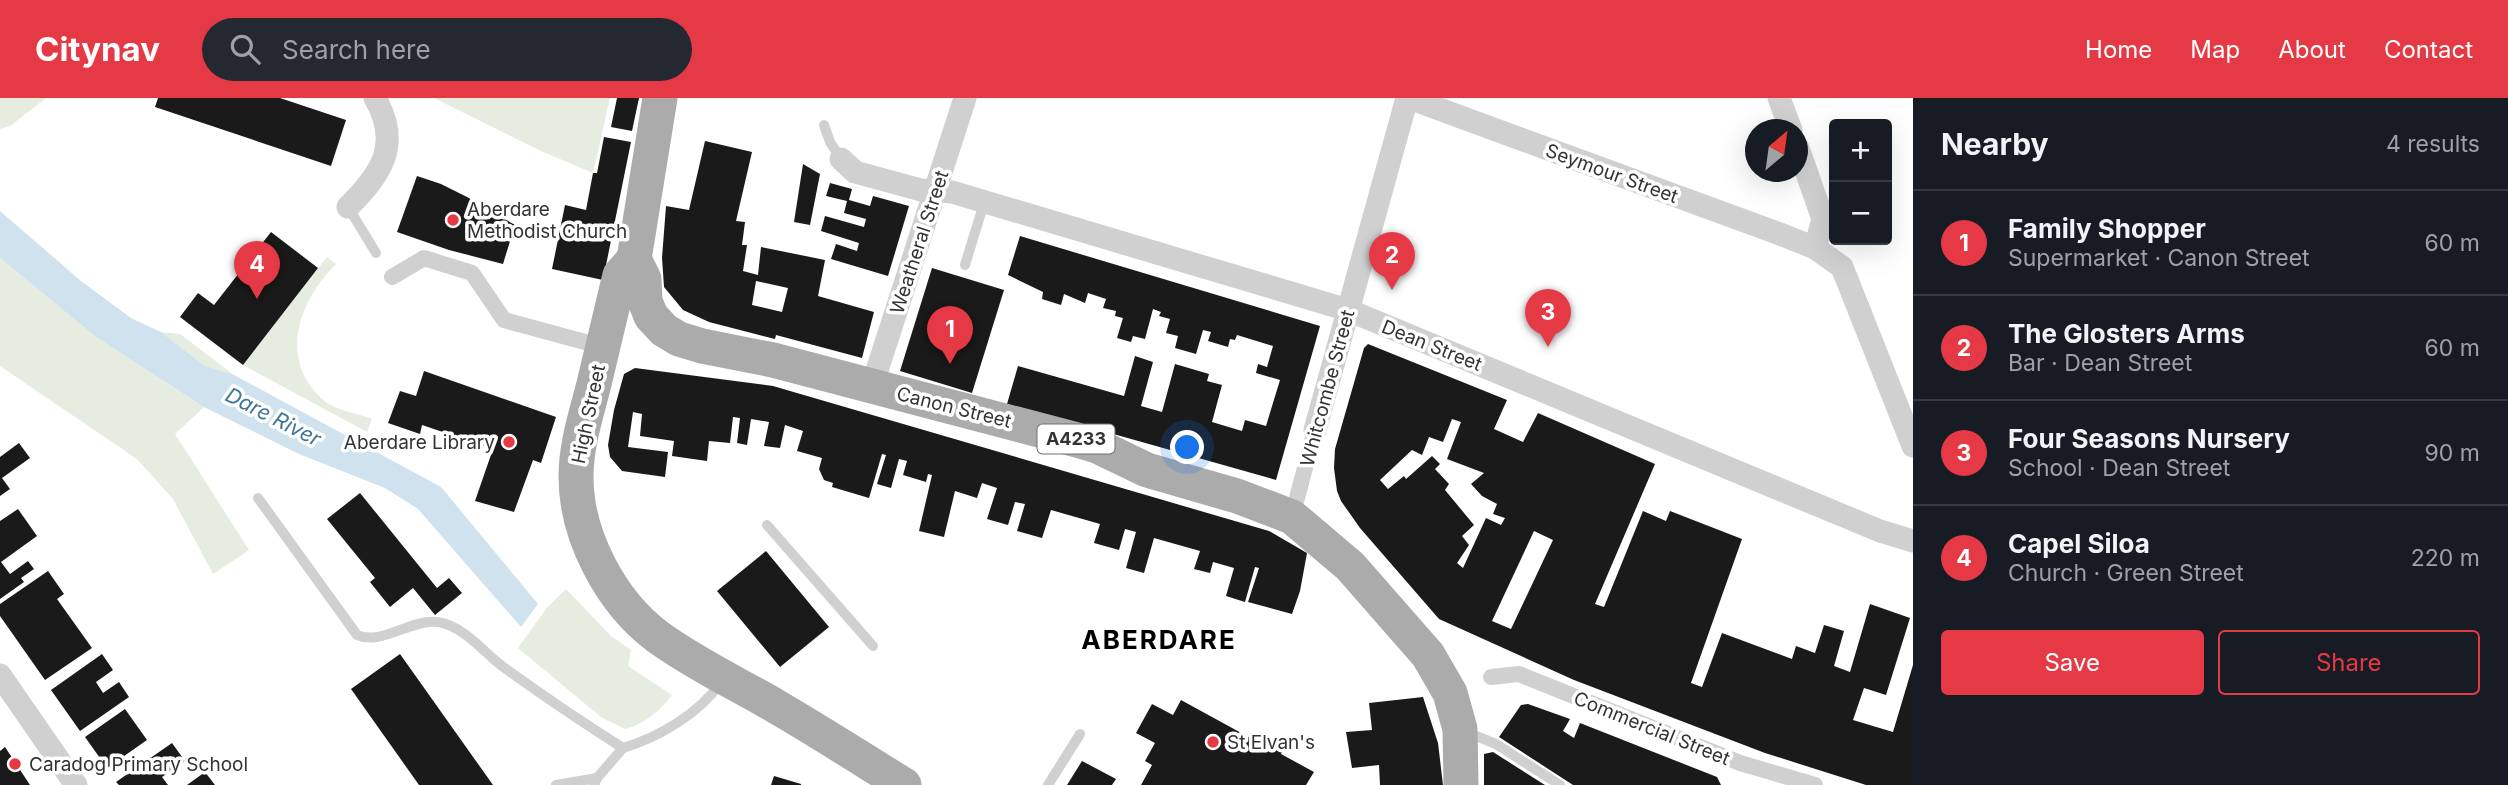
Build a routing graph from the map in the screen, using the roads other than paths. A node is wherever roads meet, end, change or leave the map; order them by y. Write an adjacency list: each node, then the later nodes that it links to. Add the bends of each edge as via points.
1 (375, 98): 12 (street, via 387,129 384,158 377,175)
2 (660, 98): 15 (main road, High Street / A4233)
3 (965, 98): 10 (street, Weatheral Street)
4 (1408, 98): 13 (street, Seymour Street); 18 (street, Whitcombe Street)
5 (1779, 98): 6 (street)
6 (1787, 119)
7 (824, 125): 8 (lane)
8 (841, 159): 10 (street, Dean Street, via 855,172)
9 (1808, 178): 13 (street, via 1823,219)
10 (937, 191): 11 (street, Dean Street); 20 (street, Weatheral Street)
11 (984, 204): 16 (lane); 18 (street, Dean Street)
12 (348, 207): 14 (lane)
13 (1815, 248): 22 (street, Seymour Street, via 1842,267)
14 (376, 253)
15 (634, 259): 20 (main road, Canon Street / A4233, via 644,279 651,316 679,339); 29 (main road, High Street, via 620,275 578,449 581,519 603,576 624,603 655,635)
16 (965, 265)
17 (392, 276): 19 (street, via 424,257 472,273 504,320)
18 (1348, 310): 21 (street, Whitcombe Street); 26 (street, Dean Street)
19 (596, 345)
20 (873, 386): 24 (main road, Canon Street / A4233, via 1097,446 1147,470)
21 (1315, 430): 24 (street, Whitcombe Street)
22 (1913, 446)
23 (258, 498): 33 (lane, via 357,635 373,638 422,623 445,623)
24 (1292, 517): 31 (main road, Canon Street / A4233, via 1349,566 1427,655 1450,693)
25 (768, 525): 27 (lane)
26 (1913, 541)
27 (873, 646)
28 (0, 675): 35 (street)
29 (724, 676): 33 (lane, via 705,702 648,740); 37 (main road, High Street)
30 (1491, 677): 41 (street, Commercial Street, via 1519,674 1740,763)
31 (1460, 729): 39 (main road, A4233); 40 (lane, via 1496,744)
32 (1080, 734): 38 (lane)
33 (623, 748): 34 (lane)
34 (596, 782): 36 (lane)
35 (76, 785)
36 (556, 785)
37 (904, 785)
38 (1048, 785)
39 (1461, 785)
40 (1560, 785)
41 (1815, 785)

